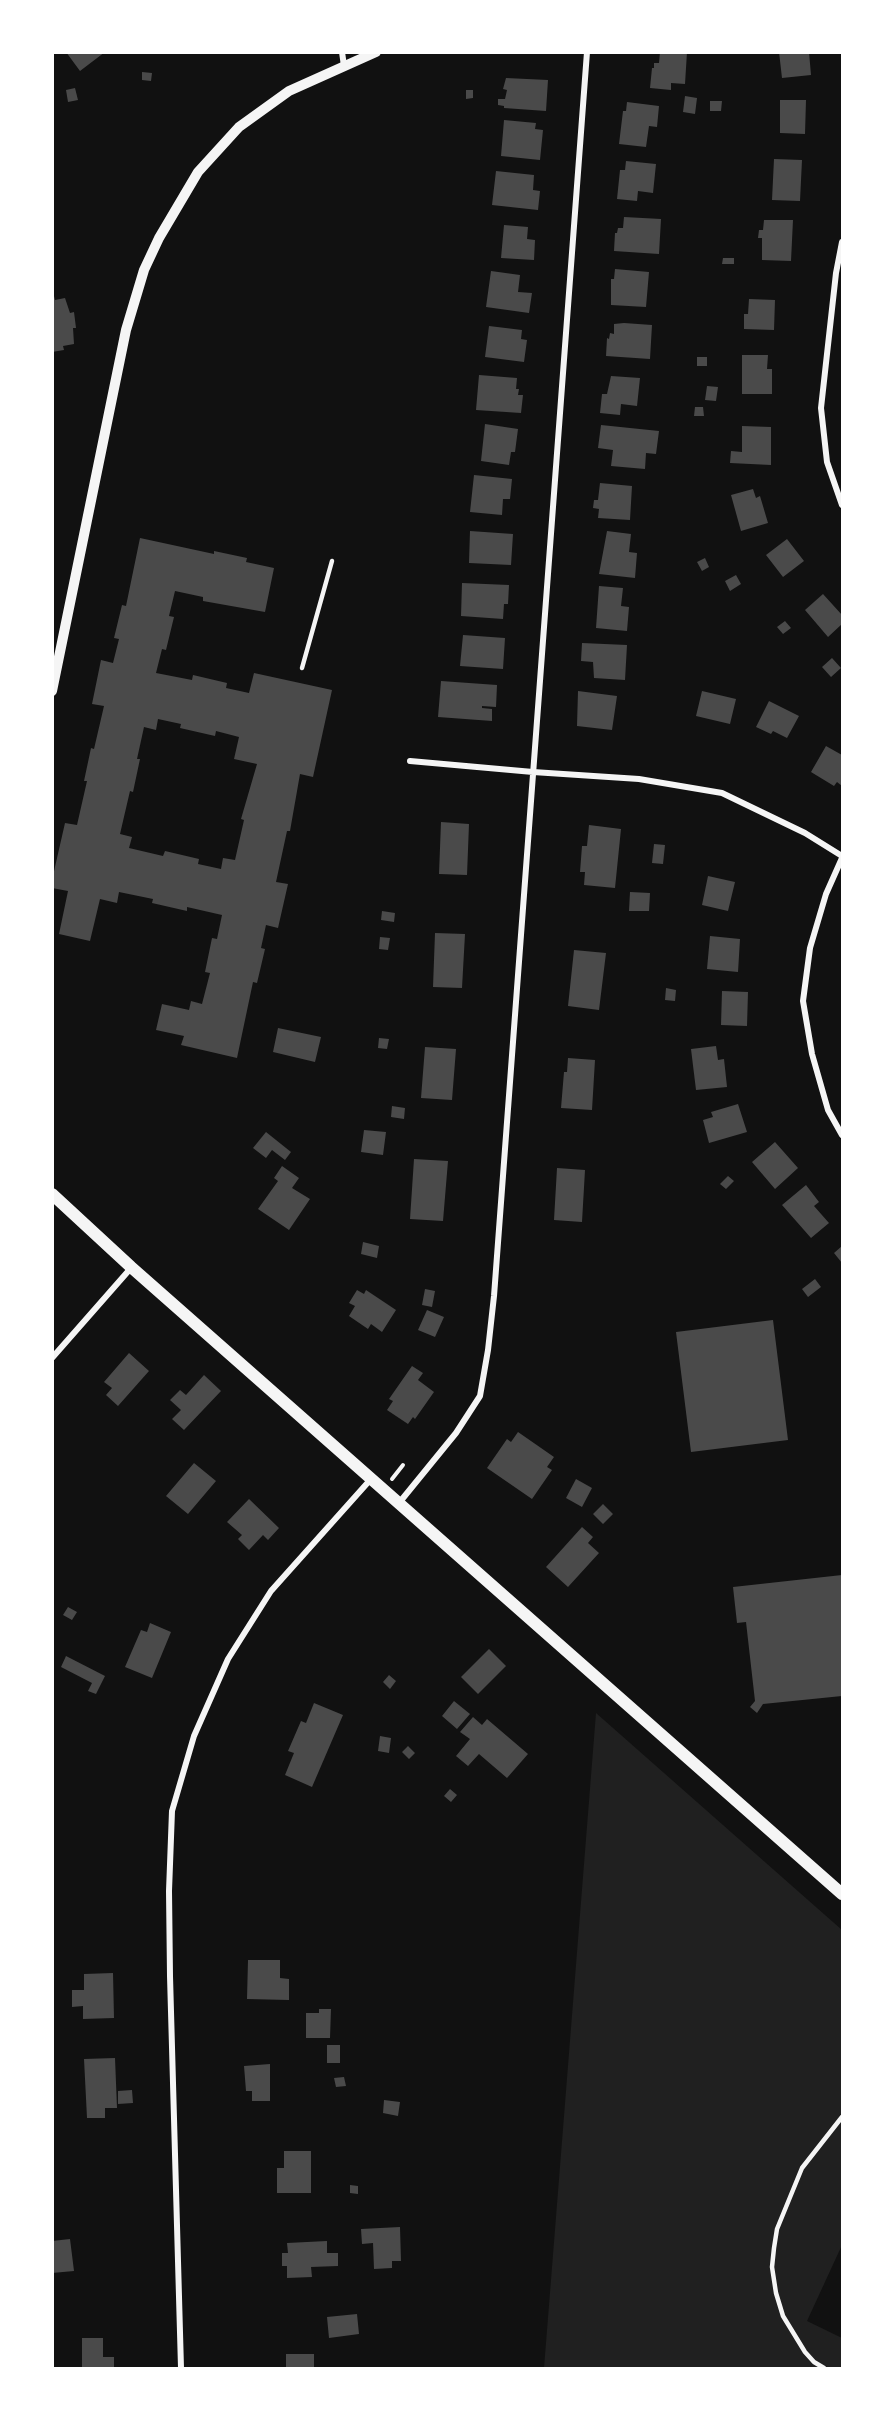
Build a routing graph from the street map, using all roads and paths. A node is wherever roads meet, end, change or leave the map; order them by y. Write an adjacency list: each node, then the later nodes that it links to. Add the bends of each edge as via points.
1 (342, 52): 4 (street)
2 (376, 52): 4 (street)
3 (587, 52): 11 (street)
4 (344, 66): 9 (street, via 289,91 239,127 198,172 149,259 126,330)
5 (843, 242): 6 (street, via 821,408 827,462)
6 (843, 505)
7 (332, 561): 8 (lane)
8 (302, 668)
9 (52, 691)
10 (410, 761): 11 (street)
11 (533, 772): 12 (street, via 639,778 722,793 805,833); 20 (street, via 493,1302 480,1396 456,1433)
12 (843, 857): 13 (street, via 826,894 810,948 803,1001 812,1054 828,1110)
13 (843, 1134)
14 (52, 1194): 15 (main road)
15 (131, 1267): 16 (street); 18 (main road)
16 (52, 1358)
17 (403, 1466): 19 (path)
18 (371, 1479): 20 (main road); 23 (street, via 270,1591 228,1659 194,1736 172,1811 170,1976)
19 (390, 1480)
20 (399, 1503): 21 (main road)
21 (843, 1894)
22 (843, 2117): 24 (lane, via 802,2168 777,2229 772,2267 783,2316 805,2352)
23 (182, 2368)
24 (824, 2368)

